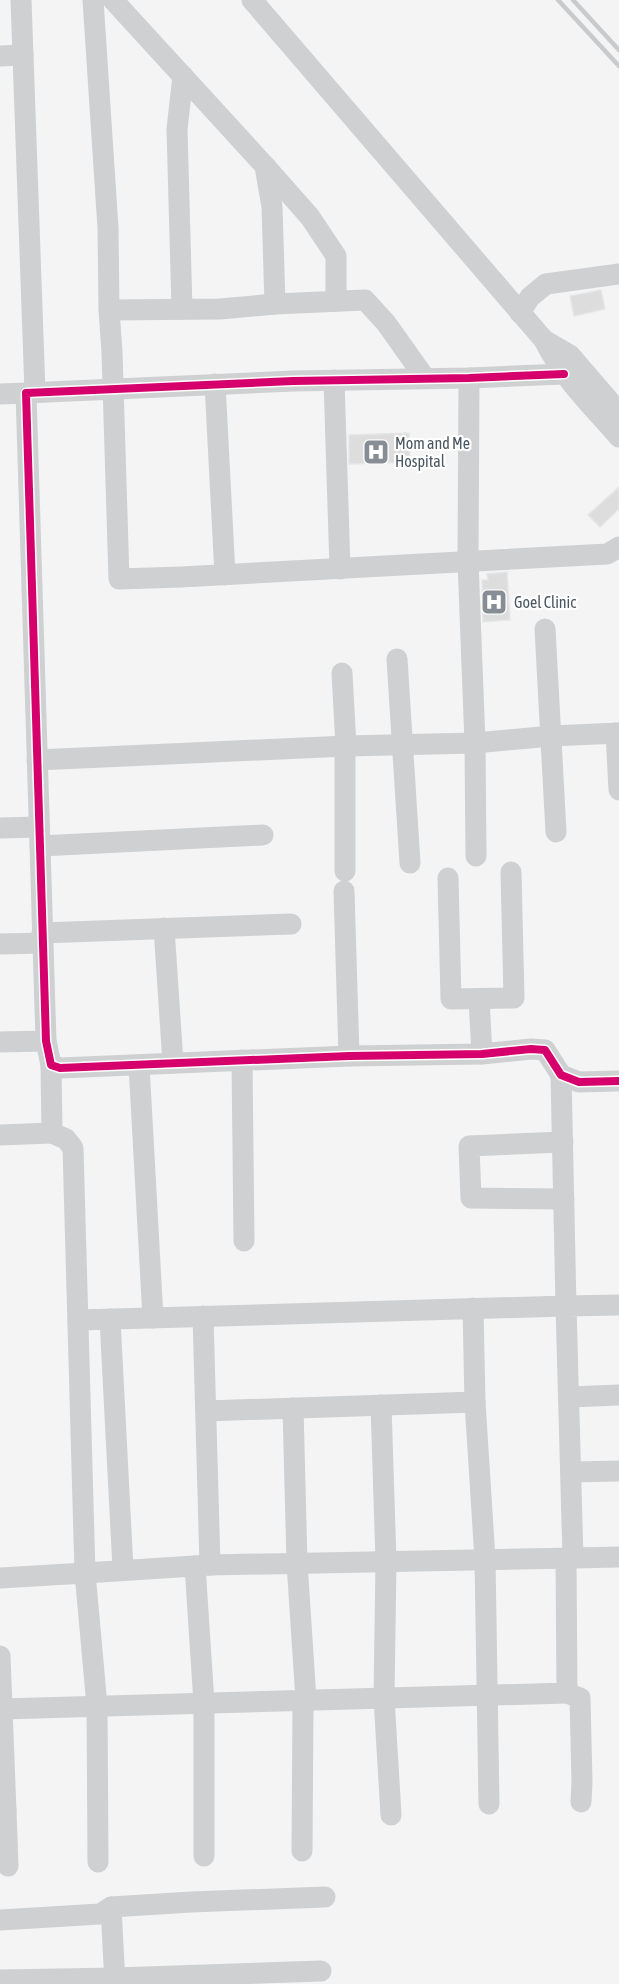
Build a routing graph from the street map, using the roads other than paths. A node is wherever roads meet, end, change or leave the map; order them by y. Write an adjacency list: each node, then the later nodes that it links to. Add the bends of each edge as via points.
1 (21, 0): 5 (street)
2 (93, 0): 13 (street, via 108,228)
3 (113, 0): 7 (street)
4 (252, 0): 14 (street)
5 (23, 55): 6 (street); 22 (street)
6 (0, 56)
7 (183, 76): 8 (street); 12 (street, via 177,129)
8 (265, 166): 10 (street, via 310,217 336,256); 11 (street, via 272,207)
9 (619, 274): 14 (street, via 546,284 530,297)
10 (336, 301): 11 (street); 17 (street, via 365,300)
11 (275, 303): 12 (street)
12 (182, 309): 13 (street)
13 (109, 310): 21 (street)
14 (520, 313): 15 (street)
15 (544, 340): 16 (street); 24 (street, via 570,355)
16 (564, 374): 18 (street); 25 (street)
17 (424, 378): 18 (street); 19 (street)
18 (469, 378): 27 (street)
19 (334, 380): 20 (street); 28 (street)
20 (215, 384): 21 (street); 29 (street)
21 (113, 389): 22 (street); 29 (street, via 119,579)
22 (31, 393): 23 (street); 38 (street)
23 (0, 394)
24 (619, 412)
25 (619, 436)
26 (619, 547): 27 (street, via 607,554)
27 (468, 561): 28 (street); 35 (street)
28 (340, 568): 29 (street)
29 (225, 575)
30 (545, 629): 34 (street)
31 (397, 659): 36 (street)
32 (342, 673): 37 (street)
33 (617, 733): 34 (street); 39 (street)
34 (551, 736): 35 (street); 41 (street)
35 (475, 743): 36 (street); 44 (street)
36 (404, 745): 37 (street); 45 (street)
37 (346, 746): 38 (street); 56 (street)
38 (37, 760): 43 (street)
39 (619, 790)
40 (0, 828): 43 (street)
41 (555, 832)
42 (263, 835): 43 (street)
43 (39, 836): 50 (street)
44 (476, 856)
45 (410, 863)
46 (511, 872): 52 (street, via 514,998)
47 (448, 878): 52 (street, via 451,999)
48 (291, 924): 49 (street)
49 (165, 928): 50 (street); 58 (street)
50 (42, 938): 51 (street); 53 (street)
51 (0, 944)
52 (479, 999): 55 (street)
53 (46, 1041): 54 (street); 59 (street)
54 (0, 1042)
55 (482, 1054): 56 (street); 61 (street, via 546,1050)
56 (349, 1056): 57 (street)
57 (242, 1060): 58 (street); 67 (street)
58 (172, 1063): 60 (street)
59 (51, 1065): 60 (street); 63 (street)
60 (139, 1065): 72 (street)
61 (561, 1075): 62 (street, via 579,1082); 65 (street)
62 (619, 1081)
63 (52, 1133): 64 (street); 74 (street, via 66,1139 73,1148)
64 (0, 1135)
65 (563, 1142): 66 (street); 66 (street, via 469,1146 471,1198)
66 (564, 1199): 69 (street)
67 (244, 1240)
68 (619, 1305): 69 (street)
69 (566, 1306): 70 (street); 76 (street)
70 (473, 1308): 71 (street); 77 (street)
71 (203, 1316): 72 (street); 80 (street)
72 (153, 1318): 73 (street)
73 (110, 1319): 74 (street); 89 (street)
74 (78, 1320): 90 (street)
75 (619, 1395): 76 (street)
76 (568, 1396): 82 (street)
77 (475, 1402): 78 (street); 84 (street)
78 (381, 1406): 79 (street); 86 (street)
79 (293, 1408): 80 (street); 87 (street)
80 (206, 1411): 88 (street)
81 (619, 1471): 82 (street)
82 (571, 1472): 85 (street)
83 (619, 1557): 85 (street)
84 (485, 1558): 85 (street); 86 (street); 94 (street)
85 (570, 1558): 93 (street)
86 (386, 1561): 87 (street); 95 (street)
87 (297, 1563): 88 (street); 96 (street)
88 (203, 1565): 89 (street); 97 (street)
89 (123, 1569): 90 (street)
90 (85, 1573): 91 (street); 98 (street)
91 (0, 1578)
92 (0, 1656): 99 (street)
93 (567, 1693): 94 (street); 100 (street, via 580,1698)
94 (488, 1694): 95 (street); 101 (street)
95 (384, 1698): 96 (street); 103 (street)
96 (306, 1700): 97 (street); 104 (street)
97 (204, 1703): 98 (street); 105 (street)
98 (97, 1706): 99 (street); 106 (street)
99 (2, 1709): 102 (street)
100 (581, 1802)
101 (489, 1804)
102 (3, 1812): 107 (street)
103 (391, 1815)
104 (302, 1851)
105 (204, 1856)
106 (98, 1862)
107 (9, 1866)
108 (325, 1897): 109 (street)
109 (111, 1907): 110 (street, via 100,1914); 113 (street)
110 (0, 1920)
111 (321, 1971): 113 (street)
112 (2, 1981): 113 (street)
113 (115, 1981)

